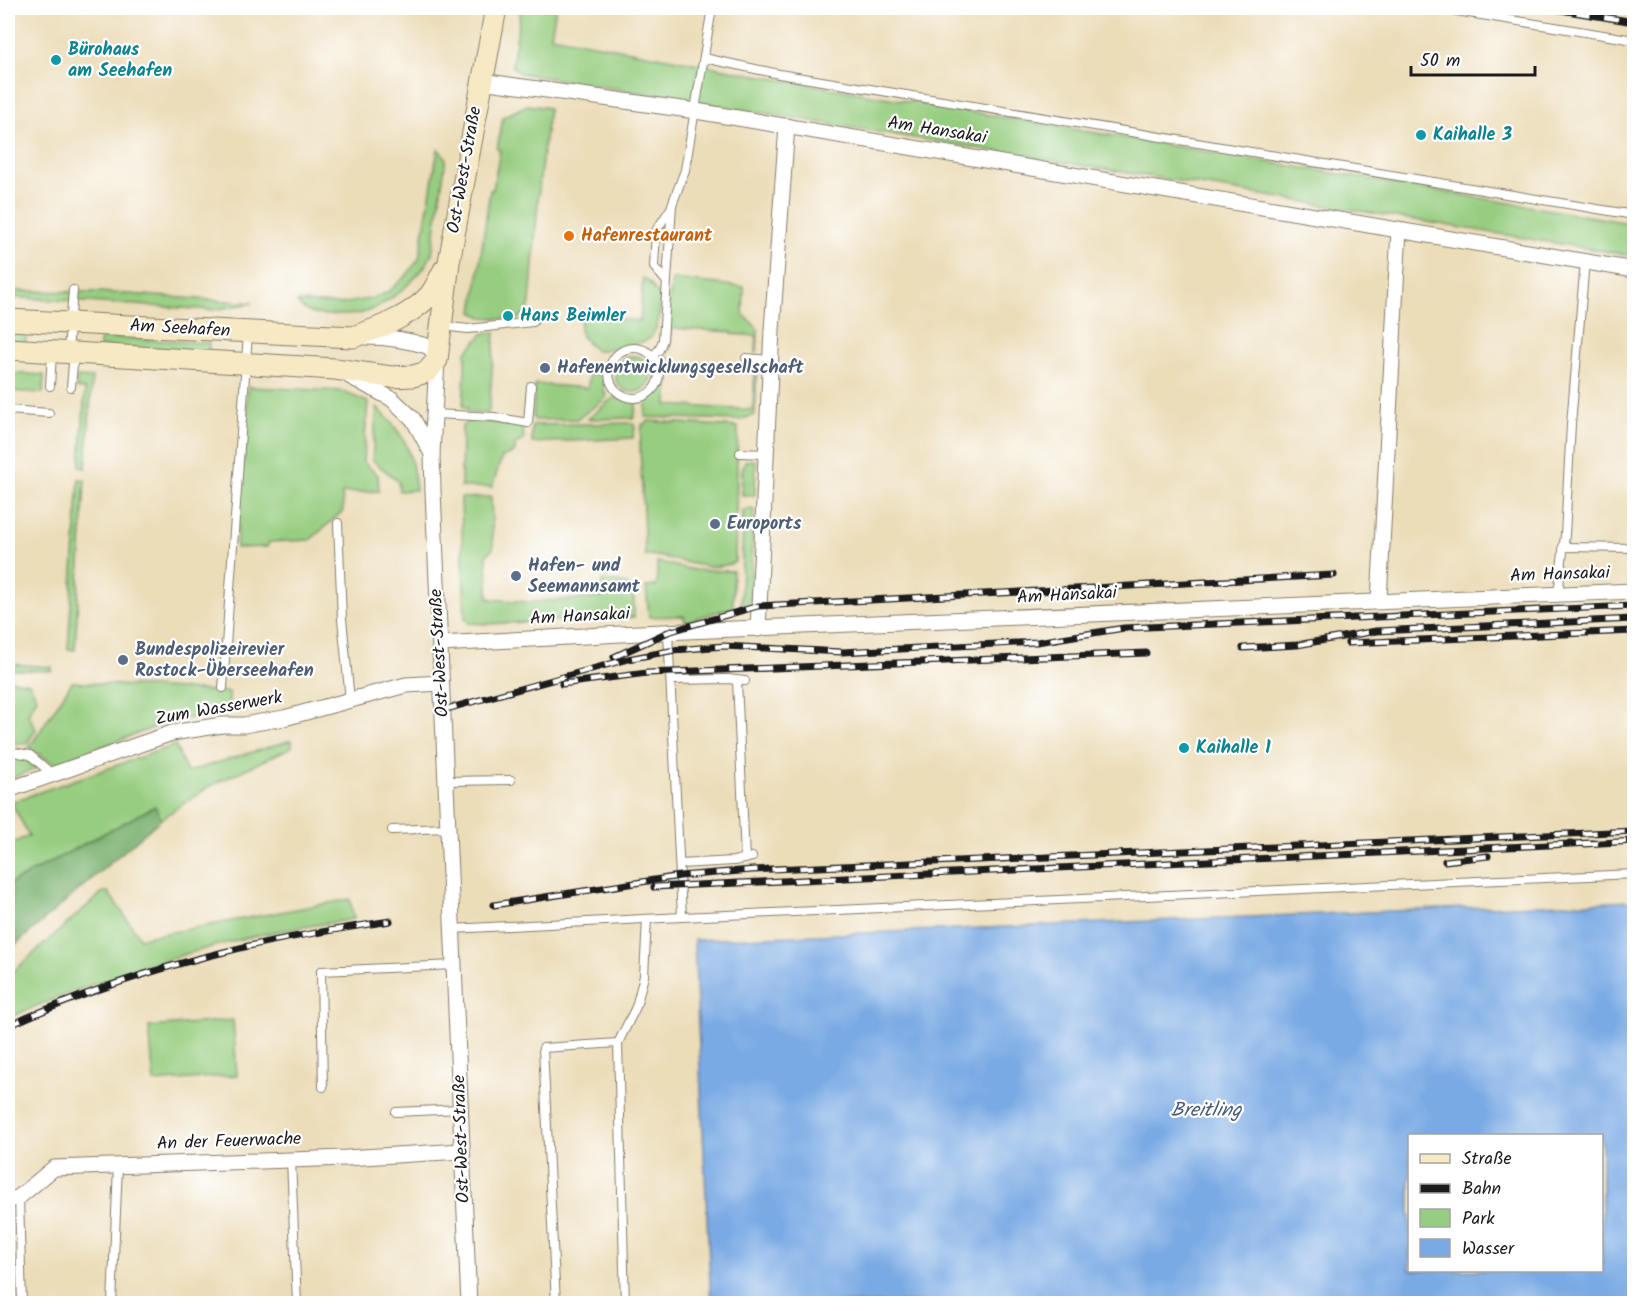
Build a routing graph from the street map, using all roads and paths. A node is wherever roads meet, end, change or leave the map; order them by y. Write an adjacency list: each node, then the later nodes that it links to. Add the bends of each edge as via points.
1 (496, 8): 6 (street, Ost-West-Straße)
2 (712, 8): 5 (lane)
3 (1438, 8): 4 (lane)
4 (1635, 40)
5 (704, 58): 7 (lane); 10 (lane, via 780,74)
6 (481, 81): 7 (street, Am Hansakai); 13 (street, Ost-West-Straße)
7 (696, 111): 8 (street, Am Hansakai); 9 (lane, via 685,170)
8 (787, 126): 11 (street, Am Hansakai); 28 (street)
9 (672, 205): 15 (lane); 15 (lane, via 656,231 654,267)
10 (1635, 215)
11 (1399, 229): 12 (street, Am Hansakai); 45 (street)
12 (1585, 261): 14 (street, Am Hansakai); 41 (lane)
13 (449, 262): 20 (street, Ost-West-Straße); 22 (street, Am Seehafen, via 427,298 383,327)
14 (1635, 270)
15 (666, 281): 25 (lane, via 663,340)
16 (73, 290): 19 (lane)
17 (8, 320): 19 (street, Am Seehafen)
18 (533, 322): 20 (lane, via 468,329)
19 (70, 324): 21 (street, Am Seehafen); 24 (lane)
20 (441, 326): 27 (street, Ost-West-Straße)
21 (248, 332): 22 (street, Am Seehafen); 29 (lane)
22 (353, 337): 27 (street, Am Seehafen, via 415,342 430,347)
23 (8, 349): 24 (street, Am Seehafen)
24 (65, 353): 29 (street, Am Seehafen); 31 (lane); 33 (lane)
25 (652, 356): 25 (lane, via 658,376 652,389 631,398 616,390 609,366 618,353 639,348)
26 (746, 358): 28 (lane)
27 (437, 360): 30 (street, Am Seehafen, via 427,372 413,376); 36 (street, Ost-West-Straße)
28 (771, 360): 38 (street)
29 (245, 363): 30 (street, Am Seehafen); 51 (lane)
30 (335, 369): 39 (street, Am Seehafen, via 392,399 413,419)
31 (50, 386)
32 (531, 386): 36 (lane, via 528,423)
33 (72, 387)
34 (8, 410): 35 (lane)
35 (49, 413)
36 (434, 414): 39 (street, Ost-West-Straße)
37 (741, 453): 38 (lane)
38 (766, 453): 46 (street)
39 (432, 454): 48 (street, Ost-West-Straße)
40 (338, 523): 52 (lane)
41 (1563, 547): 42 (lane); 44 (lane)
42 (1635, 548)
43 (1635, 591): 44 (street, Am Hansakai)
44 (1558, 594): 45 (street, Am Hansakai)
45 (1379, 601): 46 (street, Am Hansakai)
46 (758, 629): 47 (street, Am Hansakai)
47 (668, 632): 48 (street, Am Hansakai); 49 (lane)
48 (440, 644): 50 (street, Ost-West-Straße)
49 (671, 680): 60 (lane); 60 (lane, via 741,681 748,858)
50 (441, 683): 52 (street, Zum Wasserwerk, via 406,685); 56 (street, Ost-West-Straße)
51 (223, 688)
52 (350, 700): 54 (street, Zum Wasserwerk, via 284,718 172,734)
53 (8, 751): 54 (lane, via 30,755)
54 (53, 774): 57 (street, Zum Wasserwerk)
55 (511, 780): 56 (lane)
56 (446, 781): 58 (street, Ost-West-Straße)
57 (8, 790)
58 (448, 828): 59 (lane); 64 (street, Ost-West-Straße)
59 (392, 830)
60 (680, 864): 62 (lane)
61 (1635, 874): 62 (lane)
62 (682, 917): 63 (lane)
63 (646, 919): 64 (lane); 66 (lane, via 644,976 636,1008)
64 (453, 929): 65 (street, Ost-West-Straße)
65 (454, 965): 67 (lane, via 321,971); 68 (street, Ost-West-Straße)
66 (618, 1043): 78 (lane, via 543,1048); 79 (lane)
67 (323, 1087)
68 (460, 1109): 69 (lane); 70 (street, Ost-West-Straße)
69 (396, 1112)
70 (462, 1151): 71 (street, An der Feuerwache); 77 (street, Ost-West-Straße)
71 (291, 1159): 72 (street, An der Feuerwache); 76 (lane)
72 (118, 1166): 73 (street, An der Feuerwache, via 54,1168); 75 (lane)
73 (13, 1199): 74 (lane)
74 (22, 1304)
75 (112, 1304)
76 (297, 1304)
77 (469, 1304)
78 (556, 1304)
79 (625, 1304)

